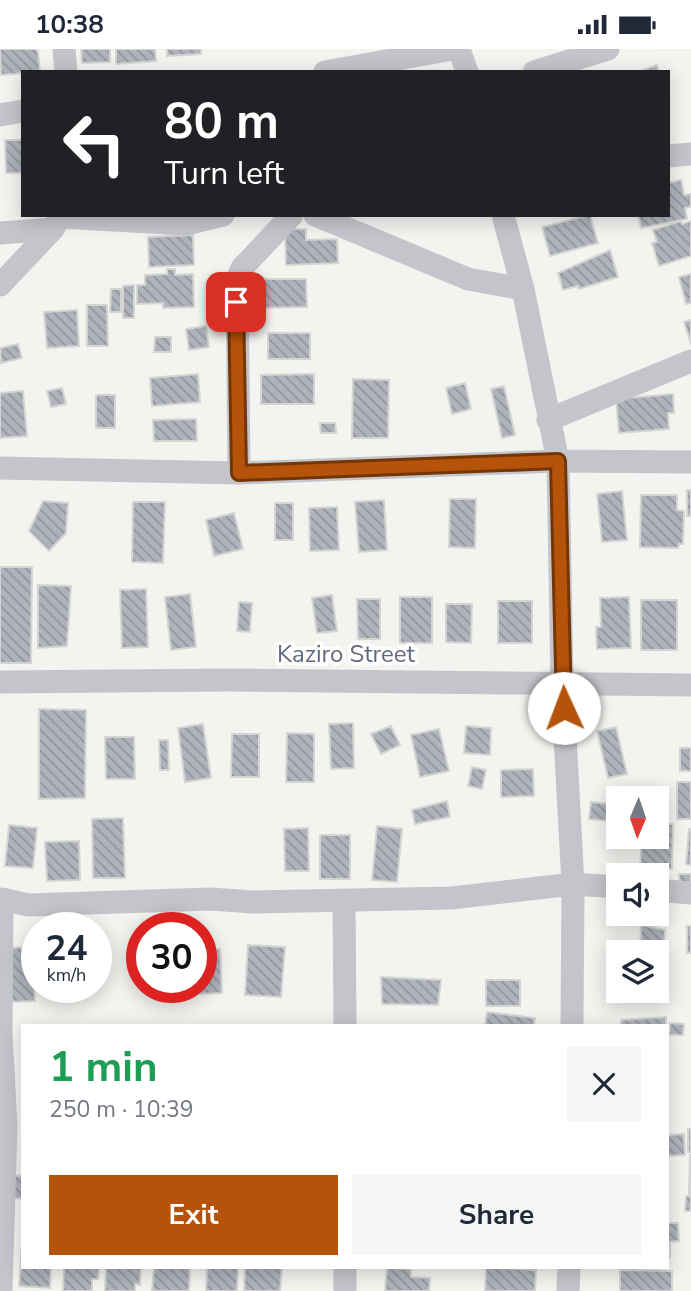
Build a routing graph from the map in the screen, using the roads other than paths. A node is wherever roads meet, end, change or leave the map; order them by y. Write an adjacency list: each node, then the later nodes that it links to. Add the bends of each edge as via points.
1 (64, 49): 5 (street)
2 (453, 49): 6 (street)
3 (460, 49): 7 (street)
4 (608, 49): 8 (street)
5 (66, 70)
6 (336, 70)
7 (466, 70)
8 (540, 70)
9 (21, 111): 10 (street)
10 (0, 115)
11 (691, 154): 12 (street)
12 (670, 156)
13 (215, 217): 17 (street, via 186,224)
14 (290, 217): 26 (street, via 242,268 237,280)
15 (320, 217): 20 (street, via 468,279)
16 (504, 217): 20 (street)
17 (58, 220): 18 (street); 19 (street)
18 (0, 233)
19 (0, 285)
20 (523, 289): 22 (street)
21 (691, 361): 22 (street)
22 (548, 420): 23 (street)
23 (558, 461): 24 (street); 26 (street); 28 (street)
24 (691, 462)
25 (0, 468): 26 (street)
26 (239, 473)
27 (0, 682): 28 (street, Kaziro Street)
28 (562, 683): 29 (street, Kaziro Street); 30 (street)
29 (691, 685)
30 (573, 884): 31 (street); 34 (street, via 451,898); 36 (street)
31 (606, 886)
32 (669, 891): 33 (street)
33 (691, 893)
34 (344, 900): 35 (street); 37 (street, via 28,905 2,899)
35 (345, 1024)
36 (572, 1024)
37 (1, 1033): 38 (street)
38 (14, 1126): 41 (street)
39 (345, 1269): 42 (street)
40 (569, 1269): 43 (street)
41 (1, 1291)
42 (345, 1291)
43 (568, 1291)

